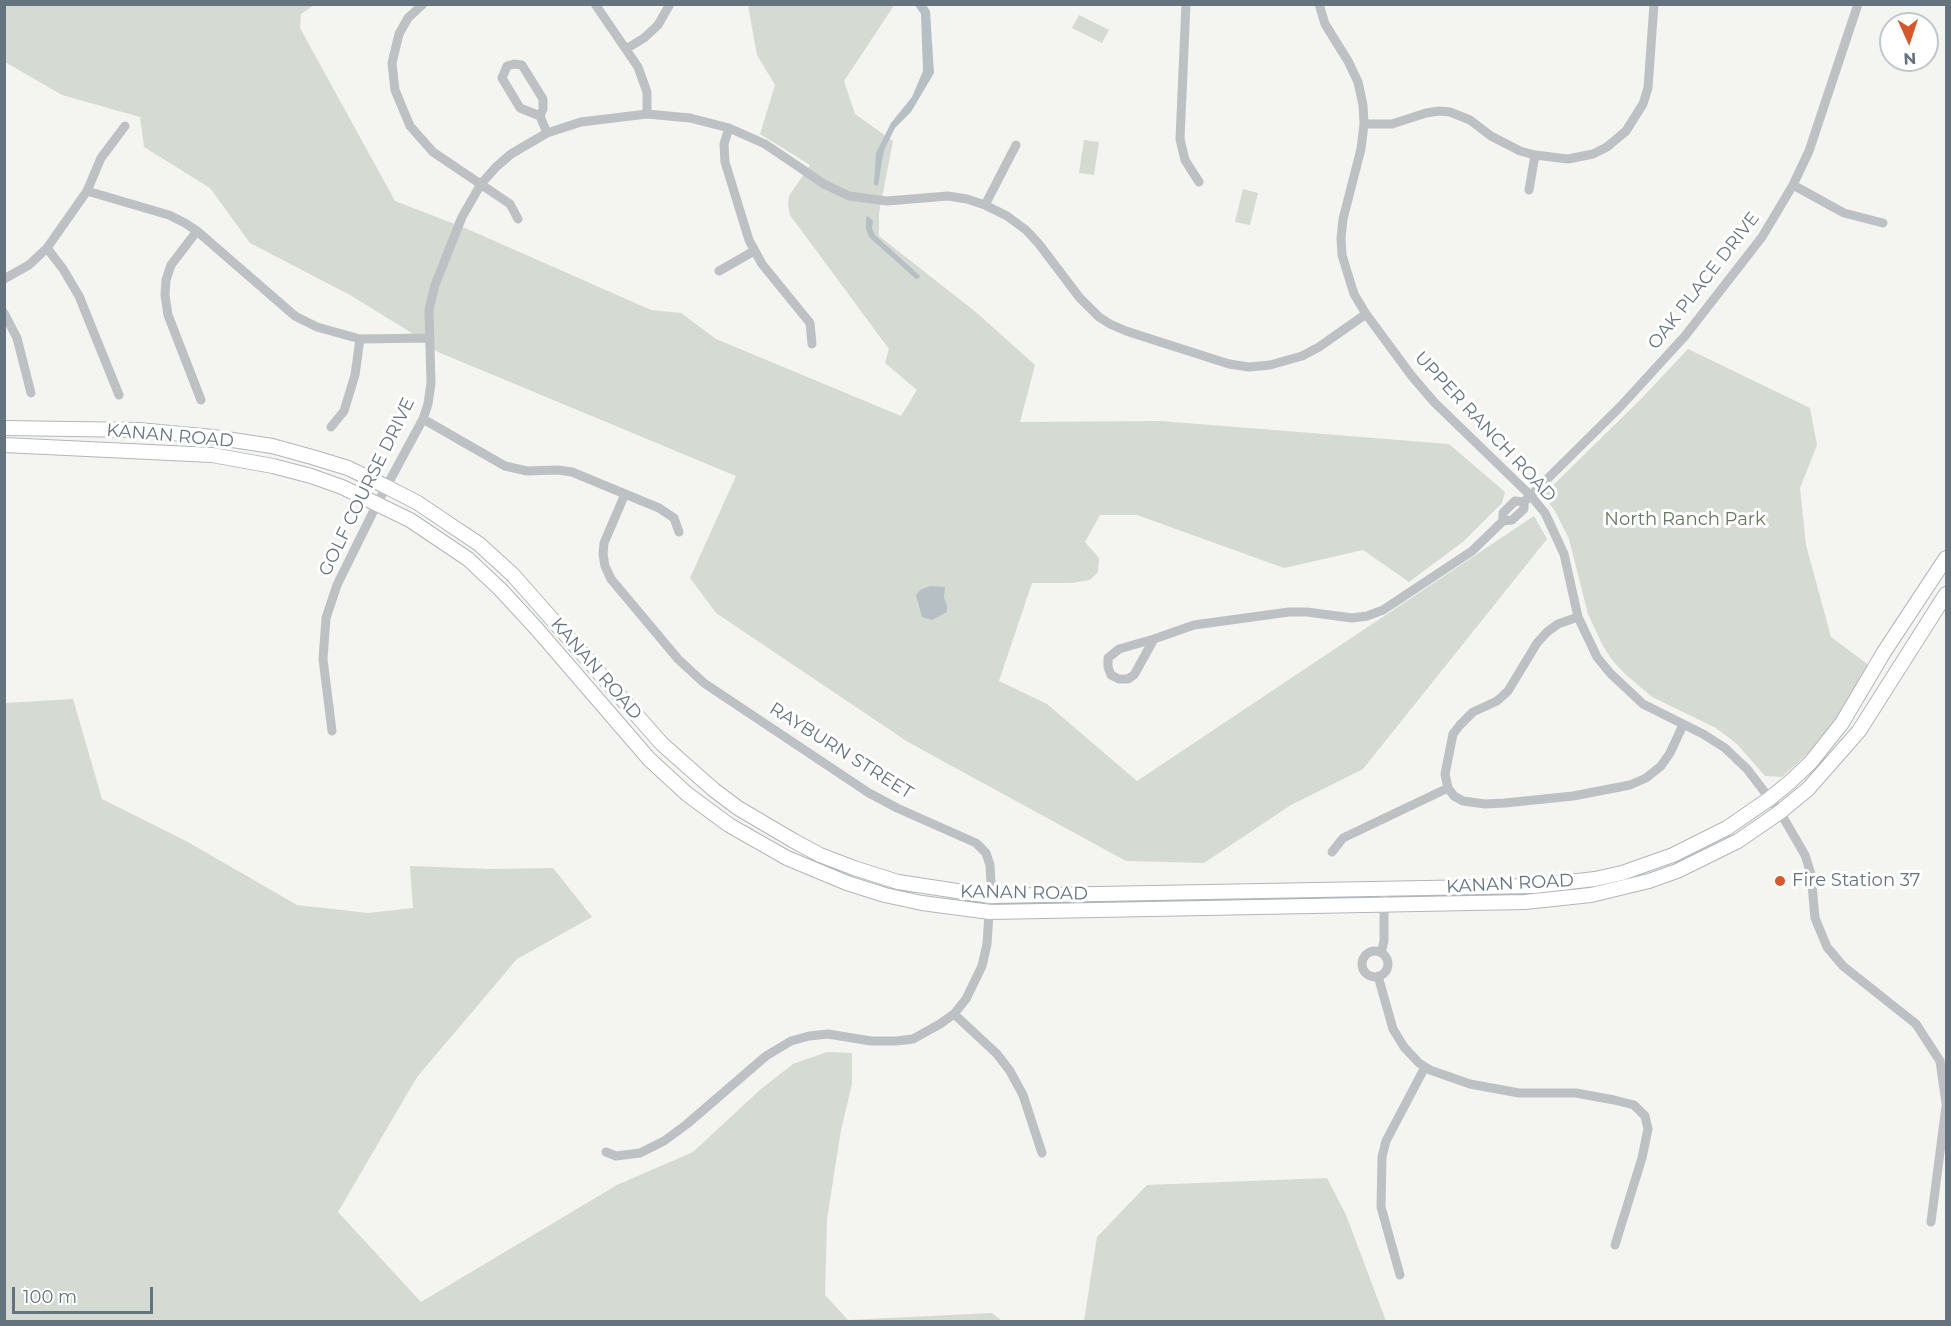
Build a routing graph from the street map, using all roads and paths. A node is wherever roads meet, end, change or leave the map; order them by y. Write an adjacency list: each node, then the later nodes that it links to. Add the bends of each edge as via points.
1 (423, 4): 18 (street, via 399,34 392,63 395,90 410,126 433,152)
2 (595, 4): 8 (street)
3 (670, 4): 8 (street, via 658,25)
4 (1186, 4): 17 (street, via 1180,139 1185,160)
5 (1319, 4): 11 (street, UPPER RANCH ROAD, via 1325,24 1358,82)
6 (1654, 4): 16 (street, via 1647,88 1643,104 1626,131 1607,147 1582,157)
7 (1858, 4): 19 (street, OAK PLACE DRIVE, via 1821,118)
8 (626, 49): 9 (street, via 645,82)
9 (647, 114): 13 (street, GOLF COURSE DRIVE, via 690,118); 14 (street, GOLF COURSE DRIVE, via 581,122)
10 (540, 116): 10 (street, via 543,99 522,65 507,66 502,78 520,108); 14 (street)
11 (1364, 124): 16 (street, via 1392,124 1426,113 1450,112 1470,120 1506,145); 31 (street, UPPER RANCH ROAD, via 1341,238 1347,278)
12 (125, 126): 20 (street, via 101,158)
13 (729, 128): 22 (street, GOLF COURSE DRIVE, via 765,144 824,184 849,195 887,201 948,196); 27 (street, via 724,144 725,162)
14 (547, 133): 18 (street, GOLF COURSE DRIVE, via 511,154)
15 (1016, 145): 22 (street)
16 (1535, 155): 21 (street)
17 (1199, 182)
18 (481, 184): 23 (street, via 510,204); 32 (street, GOLF COURSE DRIVE, via 462,217 435,285 429,310)
19 (1793, 185): 24 (street, via 1844,213); 44 (street, OAK PLACE DRIVE, via 1762,237 1698,321)
20 (87, 190): 25 (street, via 169,215); 26 (street)
21 (1529, 190)
22 (985, 205): 31 (street, GOLF COURSE DRIVE, via 1026,230 1079,297 1105,320 1126,331 1214,360 1249,366 1290,361)
23 (518, 219)
24 (1883, 223)
25 (198, 231): 33 (street, via 295,316 317,327); 37 (street, via 171,266 165,295 168,315)
26 (47, 248): 29 (street, via 29,265); 36 (street, via 79,296)
27 (754, 251): 28 (street); 34 (street, via 810,323)
28 (719, 271)
29 (4, 279)
30 (4, 313): 35 (street, via 17,338)
31 (1366, 314): 44 (street, UPPER RANCH ROAD, via 1434,402)
32 (429, 338): 33 (street); 38 (street, GOLF COURSE DRIVE, via 431,383)
33 (360, 339): 39 (street, via 344,411)
34 (812, 344)
35 (31, 393)
36 (119, 395)
37 (201, 400)
38 (423, 419): 42 (street, GOLF COURSE DRIVE); 43 (street, via 505,466 527,471 572,472)
39 (331, 426)
40 (4, 428): 42 (main road, KANAN ROAD, via 139,430 223,438 312,457 348,468)
41 (4, 445): 45 (main road, KANAN ROAD, via 212,455 311,476)
42 (387, 487): 45 (street, GOLF COURSE DRIVE); 58 (main road, KANAN ROAD, via 478,544 513,575 662,744 738,808 803,846 854,868 898,882)
43 (625, 494): 46 (street, via 674,518); 58 (street, RAYBURN STREET, via 604,543 604,566 678,659 704,682 869,793 976,843 986,853 990,865)
44 (1528, 499): 49 (street, UPPER RANCH ROAD, via 1545,513 1564,554); 50 (street, OAK PLACE DRIVE, via 1512,520 1503,520 1472,550 1383,610 1367,616 1289,612 1194,625)
45 (377, 504): 52 (street, GOLF COURSE DRIVE, via 337,585 326,618 323,658); 60 (main road, KANAN ROAD, via 410,520 468,559 500,589 649,759 729,825 786,858 847,883 922,903)
46 (679, 532)
47 (1947, 558): 54 (main road, KANAN ROAD, via 1842,723 1811,762)
48 (1947, 594): 55 (main road, KANAN ROAD, via 1859,731 1808,789)
49 (1578, 617): 51 (street, UPPER RANCH ROAD, via 1597,657 1624,688 1643,704); 53 (street, via 1547,632 1508,691 1473,712 1460,725 1453,735 1444,774)
50 (1154, 639): 50 (street, OAK PLACE DRIVE, via 1113,653 1108,658 1112,675 1119,679 1134,675)
51 (1683, 725): 53 (street, via 1661,766 1630,785 1505,803 1463,801); 54 (street, UPPER RANCH ROAD, via 1725,748 1747,769)
52 (332, 731)
53 (1448, 788): 56 (street, via 1343,838)
54 (1769, 800): 55 (street, UPPER RANCH ROAD); 57 (main road, KANAN ROAD, via 1696,844 1622,873 1534,886)
55 (1780, 812): 59 (main road, KANAN ROAD, via 1738,841 1704,858 1621,889 1535,902); 65 (street, UPPER RANCH ROAD, via 1806,855 1815,918 1827,947 1843,966 1916,1024 1940,1061)
56 (1332, 852)
57 (1384, 889): 58 (main road, KANAN ROAD); 59 (street)
58 (990, 896): 60 (street, RAYBURN STREET)
59 (1384, 905): 60 (main road, KANAN ROAD); 61 (street)
60 (990, 912): 63 (street, RAYBURN STREET, via 982,966)
61 (1381, 952): 62 (street, via 1388,967); 62 (street, via 1368,953 1362,963 1367,974)
62 (1378, 976): 64 (street, via 1393,1029 1404,1047)
63 (954, 1014): 66 (street, RAYBURN STREET, via 913,1038 885,1041 828,1034 790,1041 766,1056 664,1141 640,1153 616,1156); 67 (street, via 1010,1071 1023,1095)
64 (1425, 1067): 69 (street, via 1480,1086 1519,1093 1576,1093 1635,1105 1645,1116 1648,1129); 70 (street, via 1382,1157 1381,1207)
65 (1947, 1105): 68 (street, UPPER RANCH ROAD)
66 (606, 1152)
67 (1042, 1153)
68 (1931, 1222)
69 (1615, 1245)
70 (1400, 1275)

